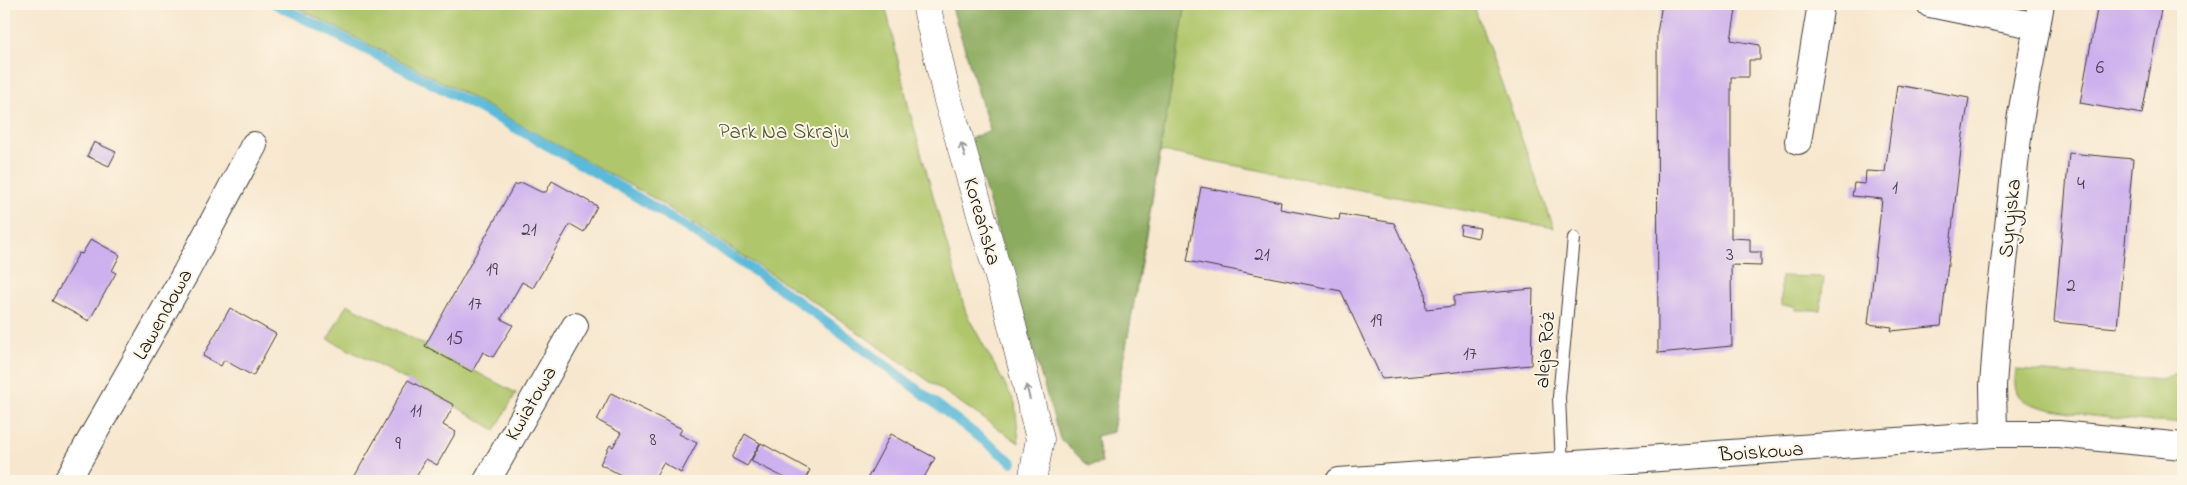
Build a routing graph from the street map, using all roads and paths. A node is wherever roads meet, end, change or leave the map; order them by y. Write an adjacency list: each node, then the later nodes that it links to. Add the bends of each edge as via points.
1 (926, 4): 15 (street, Koreańska, one-way to 1, via 1040,439 1006,301 947,97)
2 (1821, 4): 5 (street)
3 (1930, 4): 4 (street)
4 (2039, 15): 9 (street, Syryjska, via 2020,120 2000,300 1992,385)
5 (1798, 141)
6 (254, 145): 13 (street, Lawendowa)
7 (1574, 238): 11 (lane, aleja Róż, via 1559,397)
8 (575, 326): 14 (street, Kwiatowa)
9 (1994, 434): 10 (street, Boiskowa, via 2058,434); 12 (street, Boiskowa)
10 (2183, 446)
11 (1562, 466): 12 (street, Boiskowa); 16 (street, Boiskowa)
12 (1595, 472)
13 (67, 481)
14 (487, 481)
15 (1032, 481)
16 (1339, 481)

